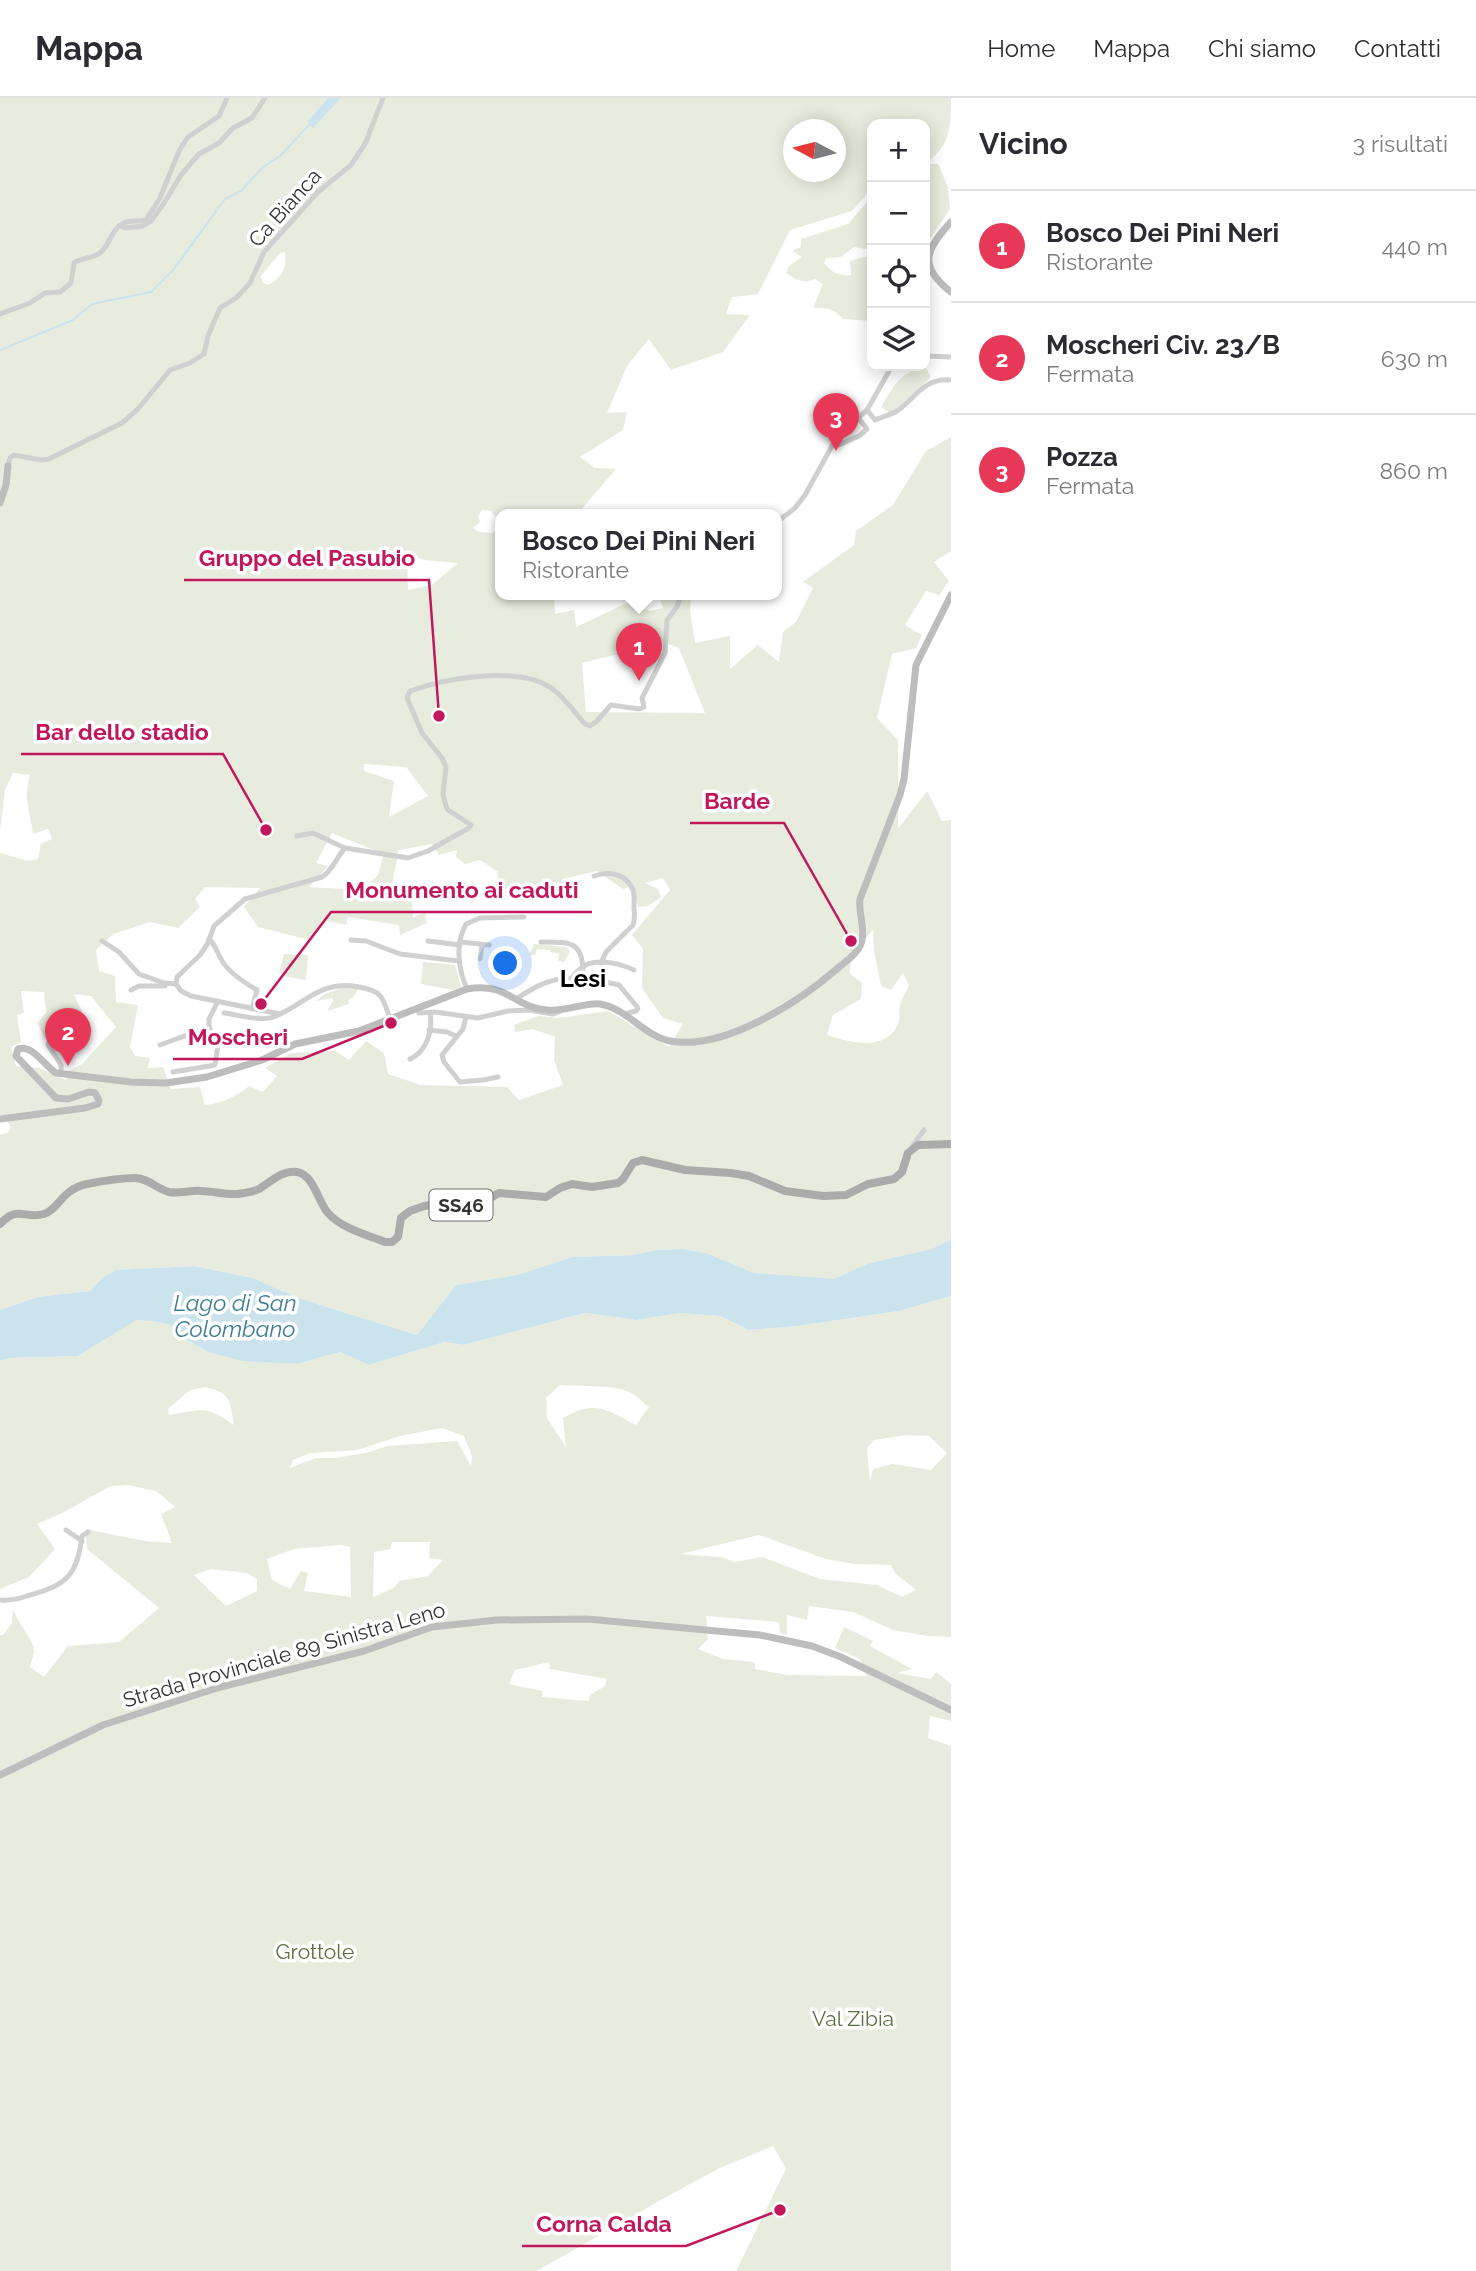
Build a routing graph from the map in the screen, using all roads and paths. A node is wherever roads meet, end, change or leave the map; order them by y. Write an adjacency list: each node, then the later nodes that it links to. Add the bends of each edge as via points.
1 (227, 98): 5 (street, via 219,116 188,137 146,220)
2 (265, 98): 5 (street, via 252,118 199,154 150,221 143,226)
3 (383, 98): 15 (street, Ca Bianca, via 365,144 351,165 318,192 264,253 250,282 220,308 204,354 170,370 122,423 49,459 14,456)
4 (951, 222): 6 (street, via 934,244 929,262 933,275)
5 (121, 226): 7 (street, via 97,255 75,263 71,283 60,292 45,293)
6 (951, 292)
7 (0, 314)
8 (930, 356): 9 (street)
9 (951, 357)
10 (889, 371): 12 (street)
11 (951, 380): 12 (street, via 929,383 895,412 875,420)
12 (867, 410): 13 (street)
13 (856, 419): 14 (street); 14 (street, via 867,429 839,445)
14 (837, 437): 17 (street, via 805,495)
15 (8, 466): 16 (street, Ca Bianca)
16 (0, 503)
17 (782, 518)
18 (951, 595): 50 (street, via 916,666 904,779 860,899 863,931 859,950 824,980 768,1016 709,1040 662,1039)
19 (679, 600): 21 (street, via 667,620 665,653 642,698 643,706 611,705 590,726 553,688 541,682 505,675 410,691 407,698 422,733 446,767 446,806 471,825 408,858)
20 (298, 836): 21 (street, via 322,835)
21 (345, 848): 24 (street, via 321,877 245,899 214,926)
22 (594, 876): 34 (street, via 618,875 635,896 633,925)
23 (524, 917): 29 (street, via 470,921 463,928)
24 (209, 939): 39 (street); 44 (street, via 237,978 257,990)
25 (351, 940): 33 (street, via 400,954)
26 (102, 941): 39 (street, via 139,974)
27 (428, 941): 29 (street)
28 (541, 942): 35 (street, via 576,945)
29 (460, 944): 31 (street); 33 (street)
30 (489, 945): 31 (street)
31 (482, 946): 32 (street)
32 (480, 959)
33 (459, 961): 40 (street)
34 (601, 963): 35 (street); 36 (street)
35 (583, 967): 37 (street); 38 (street)
36 (635, 970)
37 (583, 977): 38 (street); 50 (street, via 619,985 638,1008)
38 (571, 979): 42 (street, via 551,980)
39 (174, 984): 41 (street); 43 (street, via 191,996)
40 (467, 989): 42 (street, via 491,987); 45 (street)
41 (131, 990)
42 (516, 999): 46 (street, via 545,1010)
43 (218, 1001): 44 (street); 54 (street)
44 (252, 1009): 49 (street)
45 (418, 1009): 48 (street); 52 (street)
46 (566, 1010): 50 (street, via 599,1004); 51 (street)
47 (224, 1013): 49 (street, via 266,1019)
48 (430, 1013): 51 (street); 55 (street)
49 (280, 1014): 52 (street, via 324,988 347,985 379,993)
50 (624, 1014)
51 (466, 1017): 56 (street)
52 (390, 1019): 60 (street, via 359,1031 295,1044 207,1077 166,1083)
53 (79, 1026): 60 (street, via 49,1041)
54 (209, 1027): 57 (street); 59 (street, via 218,1044 215,1065)
55 (429, 1030): 56 (street); 58 (street, via 422,1052)
56 (456, 1036): 61 (street, via 442,1055 460,1082)
57 (160, 1045)
58 (410, 1059)
59 (173, 1072)
60 (61, 1074): 62 (street, via 29,1049 18,1049 19,1061 56,1098 68,1100 89,1092 98,1096 98,1104)
61 (498, 1077)
62 (0, 1119)
63 (924, 1130): 65 (street)
64 (951, 1144): 65 (main road, via 918,1145)
65 (908, 1153): 66 (main road, SS46, via 902,1172 894,1179 835,1196 785,1191 749,1176 685,1170 642,1160 618,1183 572,1184 546,1197 499,1192 478,1205 424,1206 401,1218 398,1237 392,1242 329,1214 306,1176 297,1172 234,1194 173,1193 134,1178 85,1185 64,1194 48,1212 17,1212)
66 (0, 1224)
67 (66, 1530): 69 (street)
68 (88, 1532): 69 (street)
69 (82, 1541): 70 (street, via 79,1559 60,1583 40,1594)
70 (0, 1600)
71 (951, 1710): 72 (street, Strada Provinciale 89 Sinistra Leno, via 841,1657 760,1634 587,1619 497,1620 432,1628 364,1651 216,1688 103,1725)
72 (0, 1775)

